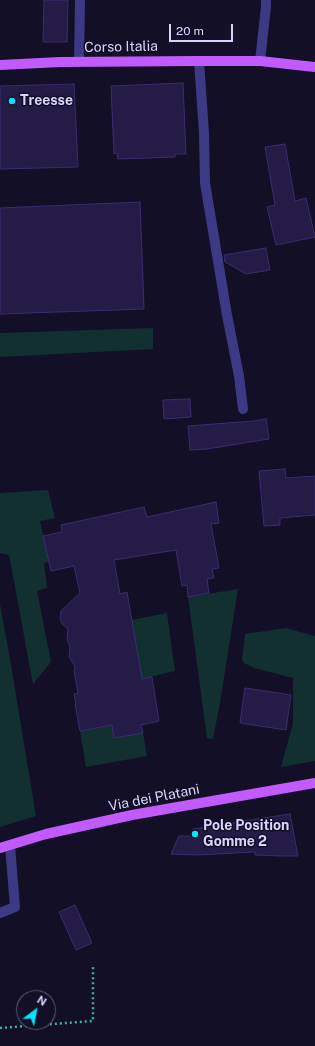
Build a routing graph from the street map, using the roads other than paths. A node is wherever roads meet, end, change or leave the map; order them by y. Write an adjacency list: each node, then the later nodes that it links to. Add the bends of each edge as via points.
1 (80, 0): 5 (street)
2 (266, 0): 4 (street)
3 (199, 61): 4 (main road, Corso Italia); 5 (main road, Corso Italia); 8 (street, via 205,183)
4 (260, 61): 7 (main road, Corso Italia)
5 (79, 62): 6 (main road, Corso Italia)
6 (0, 65)
7 (315, 67)
8 (243, 409)
9 (315, 783): 10 (main road, Via dei Platani, via 132,815 46,834)
10 (5, 847): 11 (street, via 15,907)
11 (0, 914)

